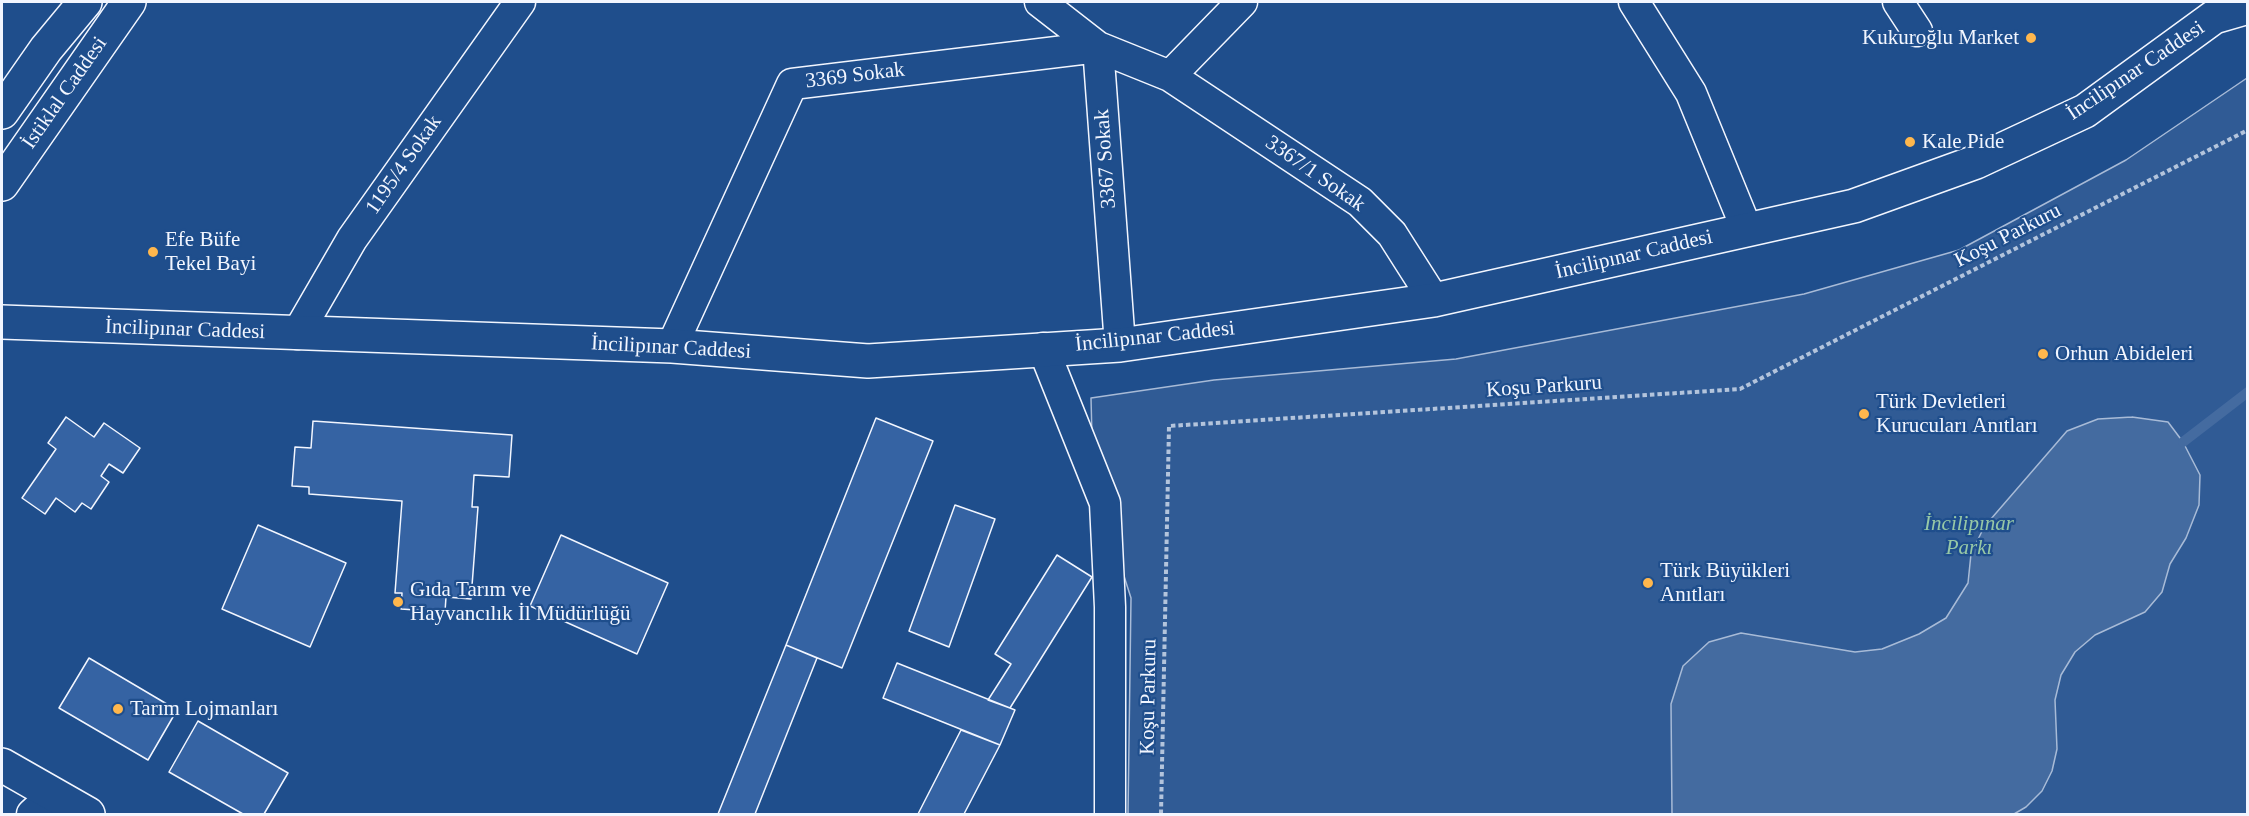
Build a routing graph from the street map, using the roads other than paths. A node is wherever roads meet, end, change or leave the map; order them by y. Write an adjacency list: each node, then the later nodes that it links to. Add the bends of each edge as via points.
1 (84, 2): 13 (main road)
2 (129, 2): 14 (main road, İstiklal Caddesi)
3 (520, 2): 18 (street, 1195/4 Sokak, via 352,239)
4 (1040, 2): 11 (street)
5 (1242, 2): 12 (street)
6 (1634, 2): 15 (street, via 1691,93)
7 (1898, 2): 10 (street)
8 (2247, 7): 9 (main road, İncilipınar Caddesi)
9 (2209, 9): 15 (main road, İncilipınar Caddesi, via 2085,111 1976,162 1854,206)
10 (1917, 31)
11 (1098, 47): 12 (street, 3367/1 Sokak); 19 (street, 3367 Sokak); 20 (street, 3369 Sokak, via 792,84)
12 (1170, 76): 16 (street, 3367/1 Sokak, via 1360,201 1392,234)
13 (2, 112)
14 (2, 184)
15 (1747, 230): 16 (main road, İncilipınar Caddesi)
16 (1434, 300): 19 (main road, İncilipınar Caddesi)
17 (2, 322): 18 (main road, İncilipınar Caddesi)
18 (297, 334): 20 (main road, İncilipınar Caddesi)
19 (1120, 345): 21 (main road, İncilipınar Caddesi)
20 (672, 346): 21 (main road, İncilipınar Caddesi, via 868,361)
21 (1043, 348): 25 (street, via 1105,503 1110,607)
22 (2, 765): 23 (main road)
23 (43, 805): 24 (main road)
24 (88, 814)
25 (1110, 814)

